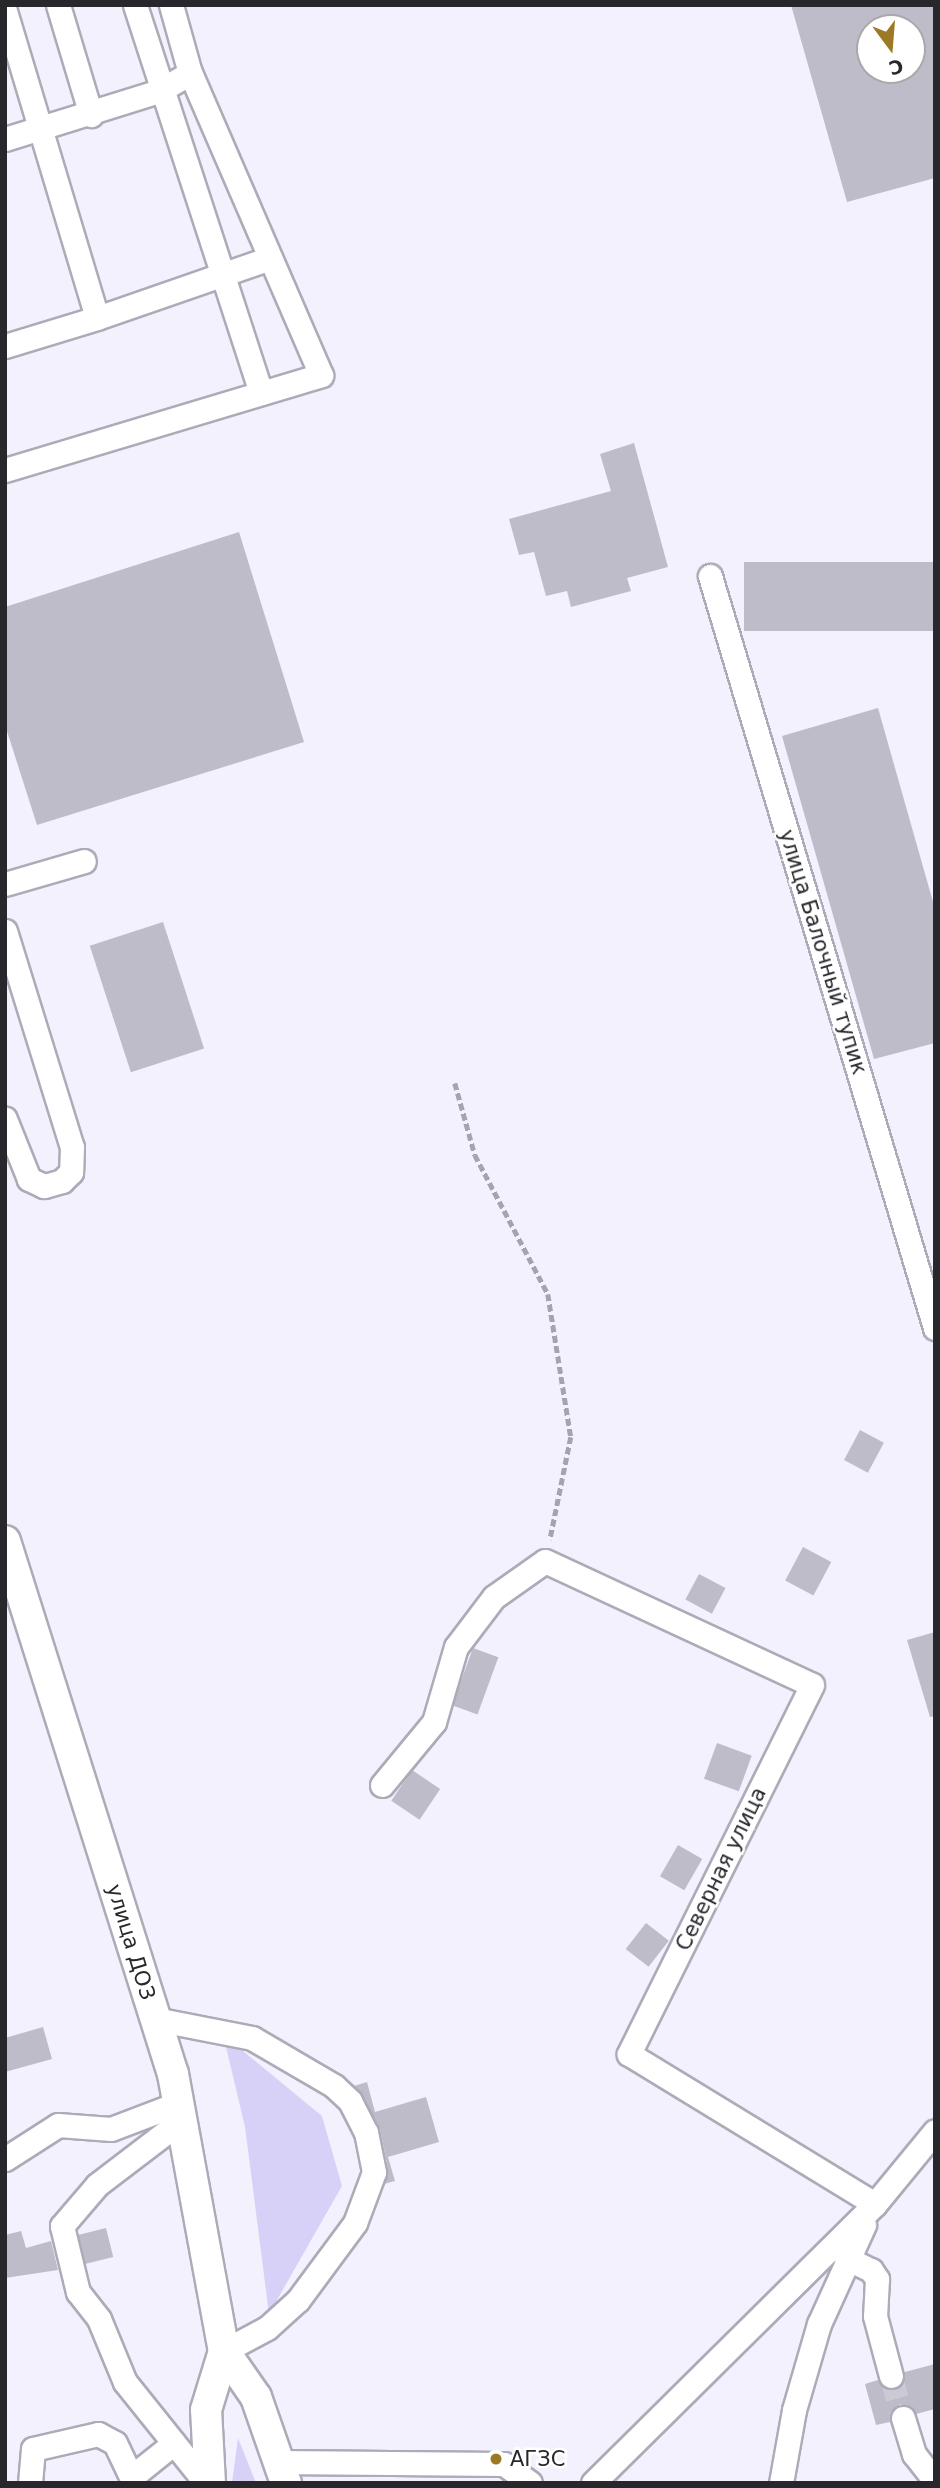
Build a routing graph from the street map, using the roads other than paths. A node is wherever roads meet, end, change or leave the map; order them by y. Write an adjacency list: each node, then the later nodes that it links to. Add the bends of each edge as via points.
1 (58, 5): 7 (street)
2 (171, 5): 5 (street)
3 (138, 6): 6 (street)
4 (5, 11): 8 (street)
5 (190, 73): 6 (street); 10 (street)
6 (159, 91): 7 (street); 11 (street)
7 (91, 115): 8 (street)
8 (41, 129): 9 (street); 14 (street)
9 (5, 139)
10 (220, 146): 11 (street); 12 (street)
11 (184, 162): 13 (street)
12 (270, 258): 13 (street); 16 (street, via 321,375)
13 (225, 274): 14 (street); 16 (street)
14 (97, 318): 15 (street)
15 (5, 346)
16 (261, 393): 17 (street)
17 (5, 470)
18 (710, 576): 23 (street, улица Балочный тупик)
19 (84, 861): 20 (street)
20 (5, 884)
21 (5, 931): 22 (street, via 72,1147 71,1172 62,1181 44,1186 29,1179)
22 (5, 1119)
23 (935, 1328)
24 (5, 1541): 26 (main road, улица ДОЗ)
25 (382, 1785): 30 (street, Северная улица, via 433,1722 456,1647 494,1597 545,1561 812,1685 629,2054)
26 (155, 2018): 27 (main road, улица ДОЗ); 32 (street, via 252,2038 334,2086 350,2101 366,2132 374,2172 355,2223 298,2300 267,2328)
27 (180, 2112): 29 (street, via 111,2129 58,2125); 32 (main road, улица ДОЗ); 35 (street, via 97,2186 62,2226 78,2292 99,2319 125,2382)
28 (935, 2131): 30 (street)
29 (5, 2159)
30 (875, 2204): 31 (street); 42 (street)
31 (846, 2259): 33 (street, via 871,2270 877,2279 874,2316); 43 (street, via 803,2376)
32 (224, 2351): 36 (main road, via 256,2397); 40 (main road, via 206,2410)
33 (891, 2376)
34 (903, 2418): 38 (street, via 914,2454)
35 (174, 2443): 37 (street); 40 (street)
36 (281, 2472): 41 (street, via 504,2464)
37 (134, 2479): 39 (street, via 115,2443 97,2434 33,2449)
38 (935, 2481)
39 (30, 2483)
40 (208, 2483)
41 (530, 2483)
42 (593, 2483)
43 (781, 2483)

